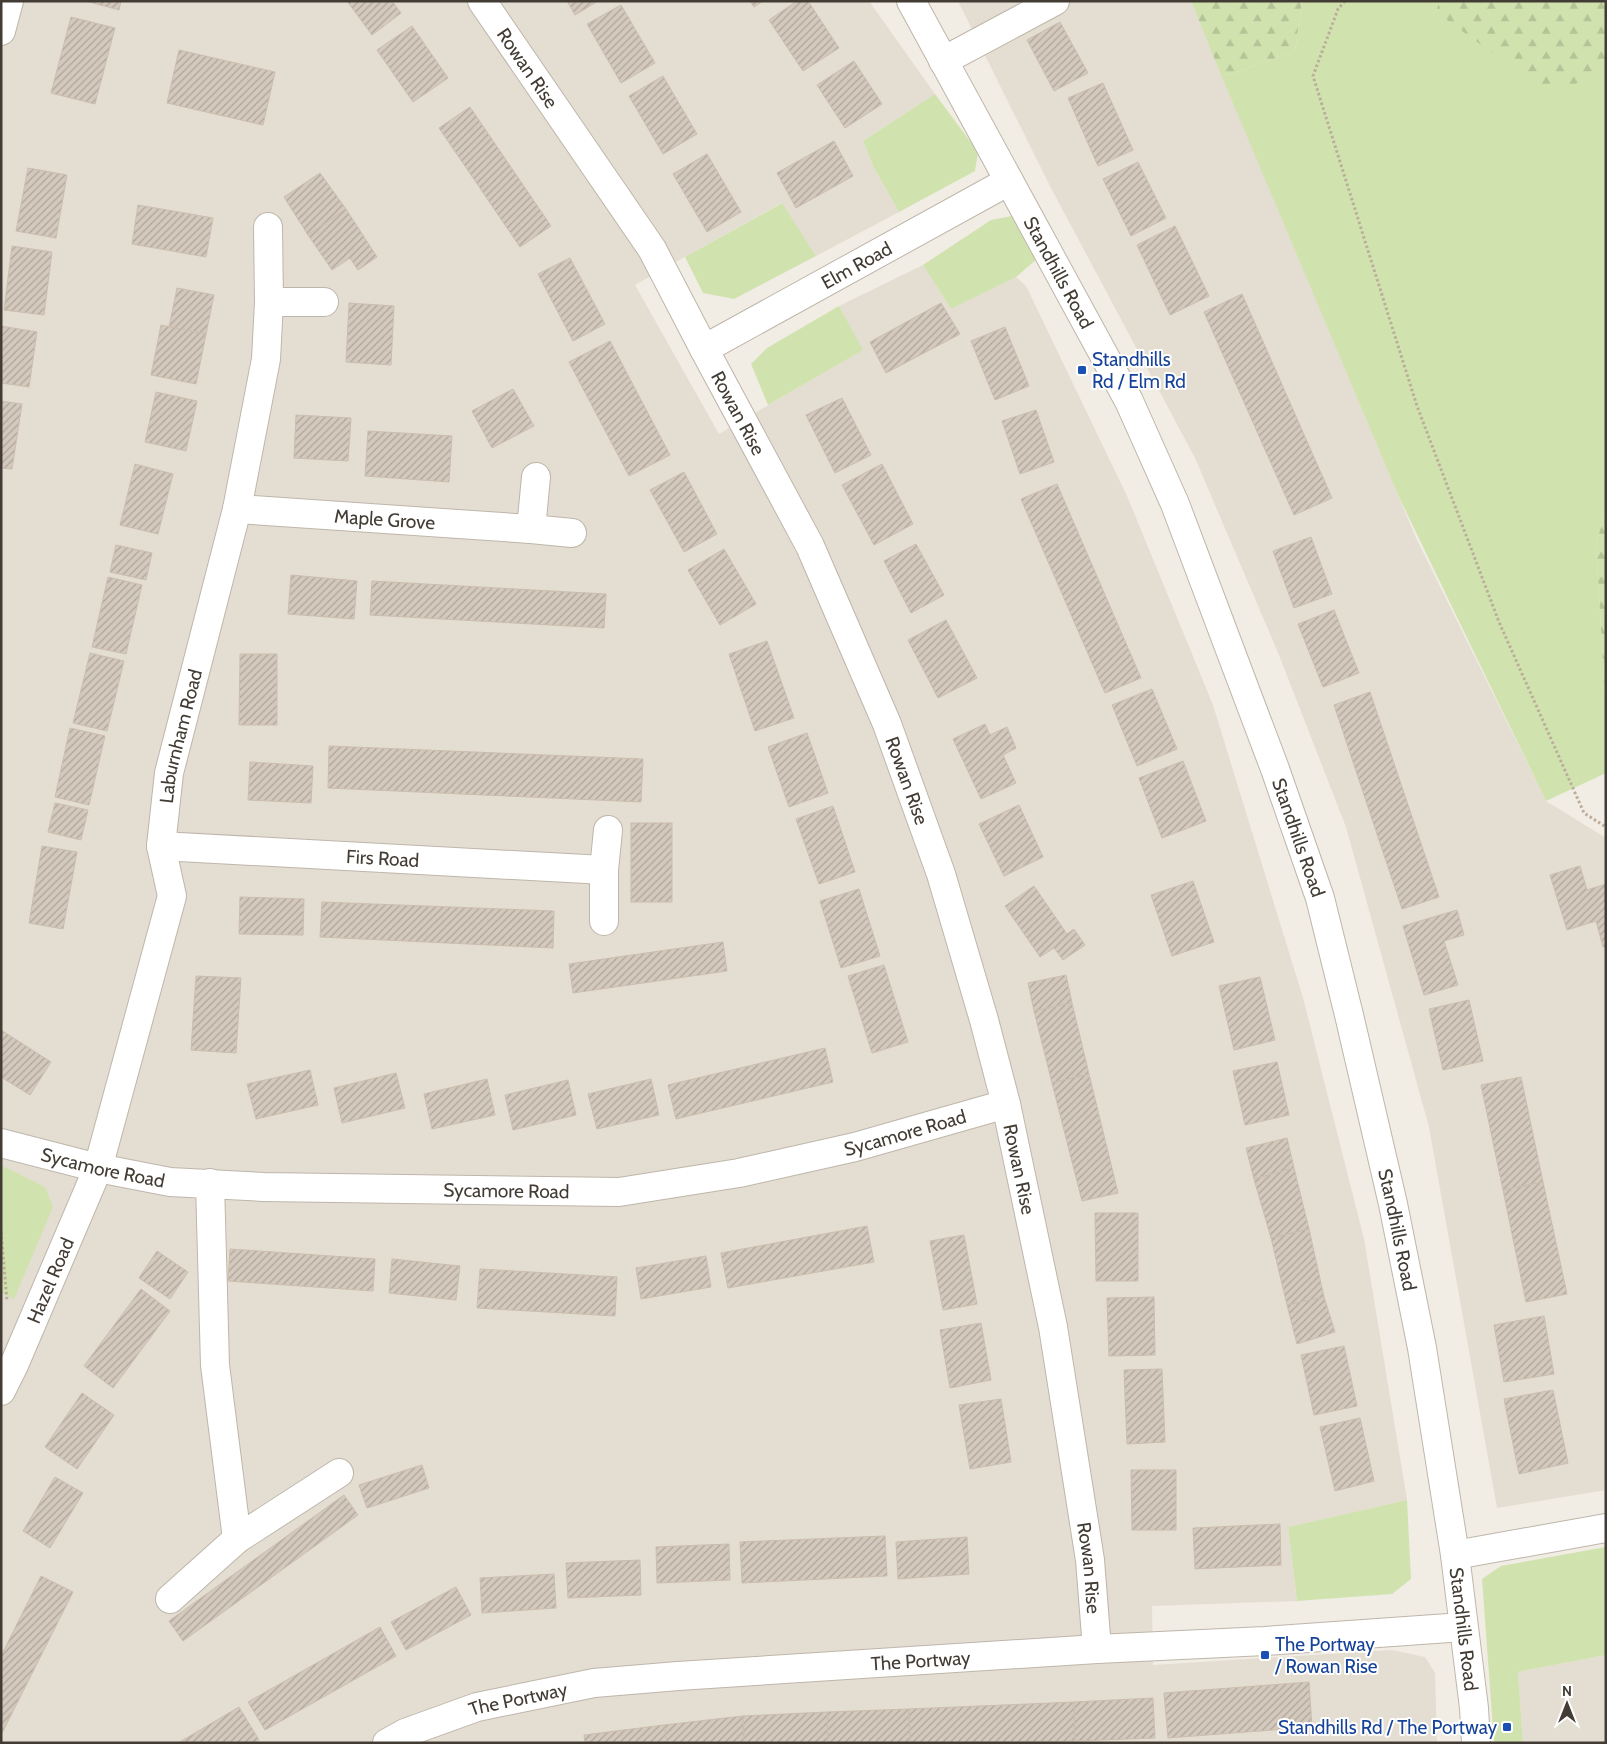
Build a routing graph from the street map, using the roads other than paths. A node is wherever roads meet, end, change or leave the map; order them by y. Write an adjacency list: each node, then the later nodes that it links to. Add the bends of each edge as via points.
1 (9, 1): 5 (street)
2 (482, 1): 11 (street, Rowan Rise, via 652,249)
3 (911, 1): 6 (street, Standhills Road)
4 (1055, 1): 6 (street)
5 (1, 31)
6 (943, 60): 7 (street, Standhills Road)
7 (1010, 181): 11 (street, Elm Road); 28 (street, Standhills Road, via 1129,401 1176,504 1320,898 1395,1214 1422,1348)
8 (268, 227): 9 (street, Laburnham Road)
9 (269, 302): 10 (street); 13 (street, Laburnham Road, via 266,359)
10 (324, 302)
11 (704, 349): 20 (street, Rowan Rise, via 810,546 888,724 941,874)
12 (536, 477): 14 (street)
13 (237, 509): 14 (street, Maple Grove); 17 (street, Laburnham Road, via 169,773)
14 (531, 528): 15 (street, Maple Grove)
15 (572, 533)
16 (608, 830): 18 (street)
17 (161, 846): 18 (street, Firs Road); 22 (street, Laburnham Road, via 172,896)
18 (604, 870): 19 (street)
19 (604, 921)
20 (1006, 1104): 23 (street, Sycamore Road, via 855,1147 739,1173 619,1192); 31 (street, Rowan Rise, via 1054,1336 1090,1560)
21 (1, 1143): 22 (street, Sycamore Road)
22 (98, 1168): 23 (street, Sycamore Road, via 170,1182); 24 (street, Hazel Road)
23 (210, 1184): 27 (street, via 215,1366)
24 (1, 1391)
25 (339, 1473): 27 (street)
26 (1606, 1528): 28 (street)
27 (237, 1539): 29 (street)
28 (1455, 1555): 30 (street, Standhills Road)
29 (170, 1599)
30 (1463, 1627): 31 (street, The Portway); 33 (street, Standhills Road)
31 (1097, 1649): 32 (street, The Portway, via 594,1683 477,1708 405,1733)
32 (387, 1743)
33 (1476, 1743)

